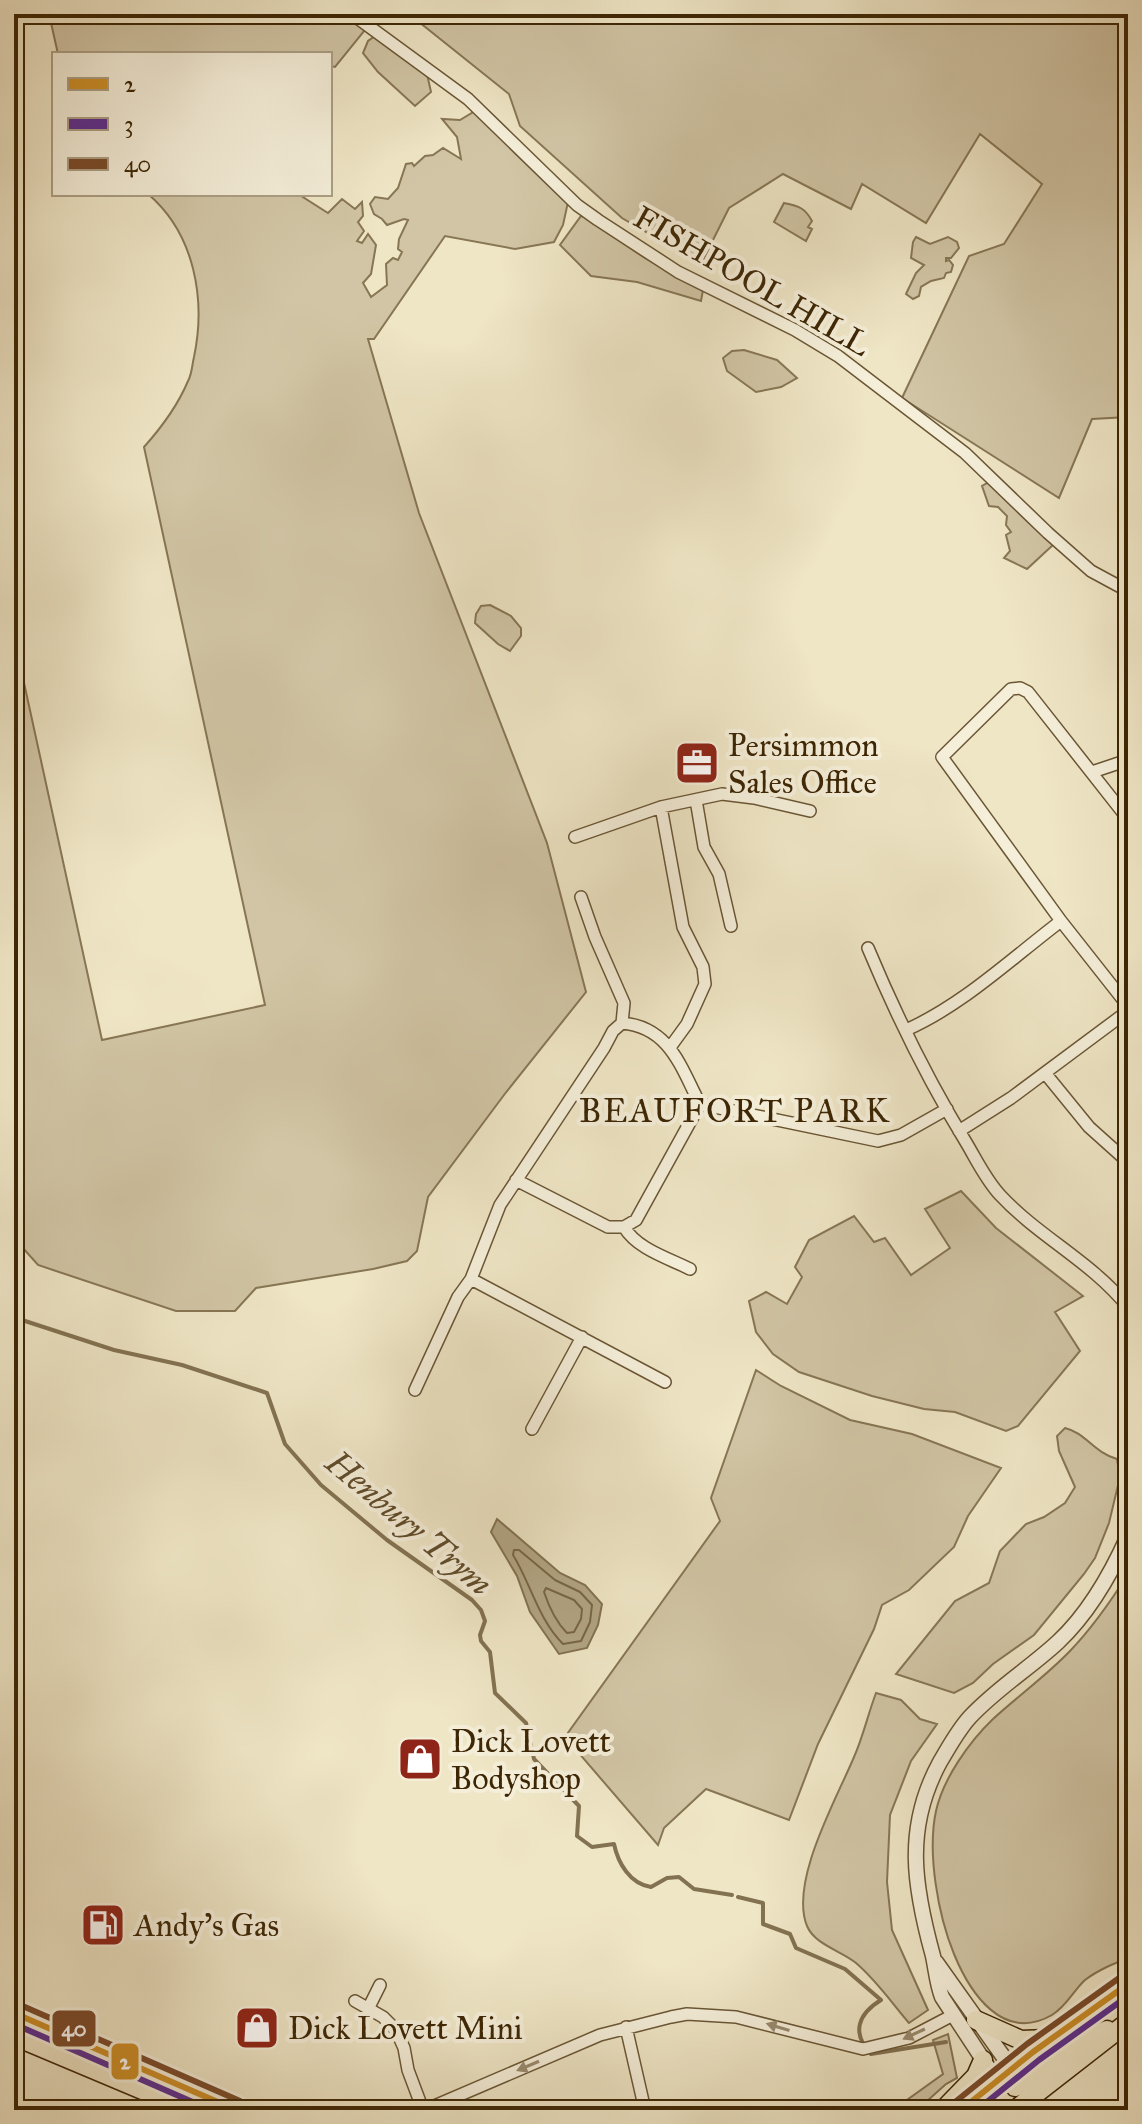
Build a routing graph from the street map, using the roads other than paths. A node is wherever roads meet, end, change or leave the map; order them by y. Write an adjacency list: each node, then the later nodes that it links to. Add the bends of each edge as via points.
1 (352, 14): 2 (street, FISHPOOL HILL, via 468,99 577,205 678,272 838,356 965,453 1091,571)
2 (1128, 591)
3 (1128, 760): 4 (street)
4 (1092, 772): 8 (street); 11 (street, via 1020,688 1011,689 942,757)
5 (696, 800): 6 (street); 7 (street, via 722,794); 12 (street, via 704,847 719,874)
6 (661, 807): 9 (street); 17 (street, via 683,927 703,967 705,984)
7 (810, 811)
8 (1128, 819)
9 (575, 837)
10 (581, 897): 15 (street, via 624,1003)
11 (1061, 921): 14 (street); 16 (street, via 959,999)
12 (731, 926)
13 (868, 948): 16 (street)
14 (1128, 1009): 18 (street)
15 (622, 1023): 17 (street, via 635,1024); 23 (street)
16 (906, 1030): 20 (street)
17 (671, 1046): 19 (street)
18 (1045, 1073): 21 (street); 22 (street, via 1089,1127)
19 (700, 1104): 20 (street, via 878,1141 901,1135); 24 (street, via 636,1220)
20 (947, 1109): 21 (street)
21 (959, 1131): 27 (street, via 997,1192)
22 (1126, 1158)
23 (516, 1180): 24 (street, via 608,1227); 26 (street, via 500,1205)
24 (624, 1227): 25 (street, via 643,1246)
25 (690, 1269)
26 (471, 1279): 28 (street); 30 (street)
27 (1128, 1307)
28 (582, 1337): 29 (street); 31 (street)
29 (665, 1382)
30 (415, 1390)
31 (532, 1429)
32 (1128, 1536): 33 (street)
33 (1125, 1552): 34 (street, via 1071,1628 967,1720 936,1770 915,1848 919,1901)
34 (933, 1958): 40 (street, via 937,1985); 41 (street)
35 (1128, 1984): 45 (main road)
36 (380, 1985): 38 (street)
37 (355, 2001): 38 (street)
38 (368, 2009): 50 (street, via 396,2030)
39 (14, 2013): 49 (main road)
40 (953, 2015): 43 (street, one-way to 43, via 918,2034 868,2048 736,2017 687,2014); 46 (street)
41 (976, 2020): 45 (main road, via 1021,2040); 47 (street, via 1005,2059)
42 (1128, 2022): 47 (main road)
43 (626, 2027): 50 (street, one-way to 50); 51 (street)
44 (14, 2036): 48 (main road)
45 (1050, 2039): 47 (main road)
46 (983, 2060): 47 (street); 52 (main road, via 976,2076)
47 (1011, 2091): 53 (main road)
48 (190, 2110)
49 (236, 2110)
50 (424, 2110)
51 (645, 2110)
52 (943, 2110)
53 (961, 2110)

